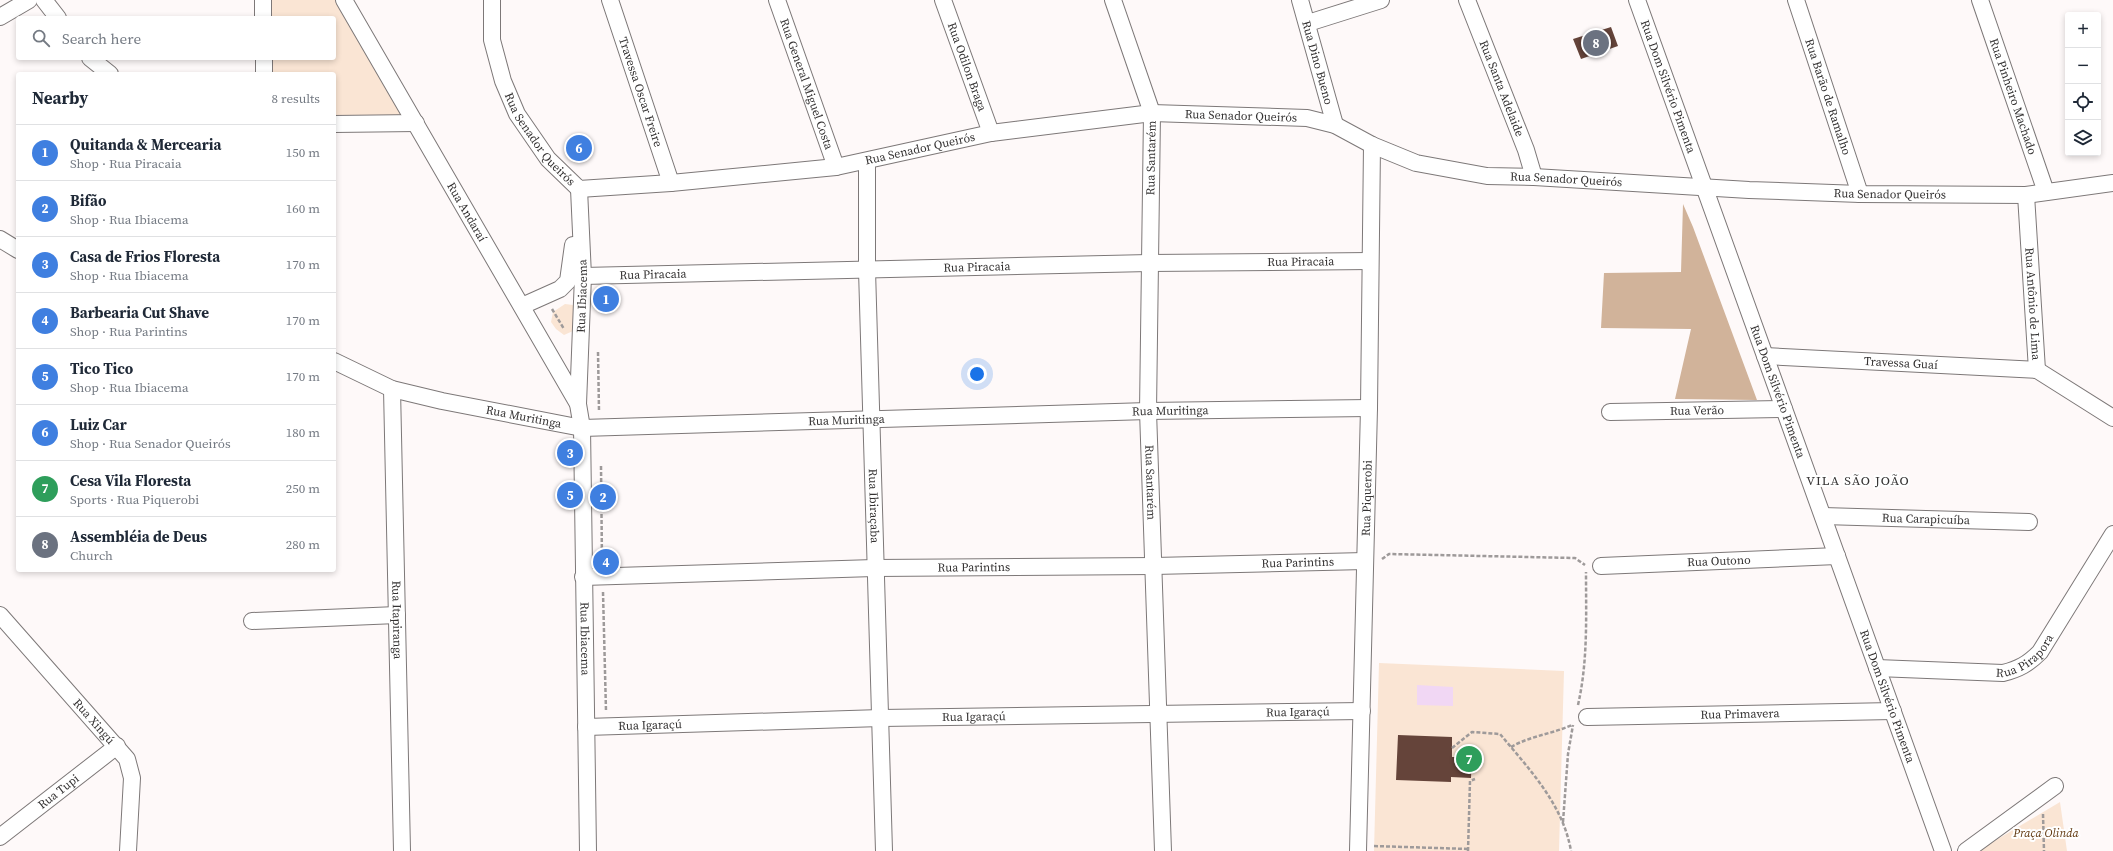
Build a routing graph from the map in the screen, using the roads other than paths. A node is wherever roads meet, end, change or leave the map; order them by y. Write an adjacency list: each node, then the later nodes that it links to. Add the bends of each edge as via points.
1 (29, 0): 18 (street)
2 (44, 0): 16 (street)
3 (263, 0): 17 (street)
4 (344, 0): 25 (street, Rua Andaraí)
5 (492, 0): 36 (street, Rua Senador Queirós, via 492,40 503,81 517,114 548,159)
6 (610, 0): 33 (street, Travessa Oscar Freire)
7 (777, 0): 31 (street, Rua General Miguel Costa)
8 (943, 0): 28 (street, Rua Odilon Braga)
9 (1113, 0): 24 (street)
10 (1300, 0): 19 (street, Rua Dino Bueno)
11 (1382, 0): 19 (street)
12 (1467, 0): 32 (street, Rua Santa Adelaide, via 1526,150)
13 (1637, 0): 35 (street, Rua Dom Silvério Pimenta)
14 (1796, 0): 38 (street, Rua Barão de Ramalho)
15 (1980, 0): 37 (street, Rua Pinheiro Machado)
16 (56, 16)
17 (263, 16)
18 (0, 17)
19 (1308, 22): 27 (street, Rua Dino Bueno)
20 (92, 60): 22 (street)
21 (264, 60): 23 (street)
22 (108, 72)
23 (264, 72)
24 (1152, 113): 27 (street, Rua Senador Queirós, via 1307,118); 28 (street, Rua Senador Queirós); 44 (street, Rua Santarém)
25 (416, 123): 26 (street); 47 (street, Rua Andaraí)
26 (336, 124)
27 (1336, 125): 29 (street, Rua Senador Queirós)
28 (991, 133): 30 (street, Rua Senador Queirós)
29 (1372, 145): 32 (street, Rua Senador Queirós, via 1416,163 1487,176); 43 (street, Rua Piquerobi)
30 (867, 161): 31 (street, Rua Senador Queirós); 45 (street, Rua Ibiraçaba)
31 (836, 167): 33 (street, Rua Senador Queirós)
32 (1534, 177): 35 (street, Rua Senador Queirós)
33 (671, 183): 36 (street, Rua Senador Queirós)
34 (2113, 183): 37 (street, Rua Senador Queirós)
35 (1704, 187): 38 (street, Rua Senador Queirós); 48 (street, Rua Dom Silvério Pimenta)
36 (579, 189): 40 (street, Rua Ibiacema)
37 (2046, 192): 39 (street, Rua Senador Queirós)
38 (1860, 194): 39 (street, Rua Senador Queirós)
39 (2026, 196): 50 (street, Rua Antônio de Lima)
40 (581, 233): 46 (street, Rua Ibiacema); 47 (street, via 574,239 568,281 560,289)
41 (0, 239): 42 (street)
42 (16, 249)
43 (1370, 262): 44 (street, Rua Piracaia); 53 (street, Rua Piquerobi)
44 (1149, 264): 45 (street, Rua Piracaia); 55 (street, Rua Santarém)
45 (867, 270): 46 (street, Rua Piracaia); 58 (street, Rua Ibiraçaba)
46 (583, 276): 52 (street, Rua Ibiacema)
47 (522, 306): 52 (street, Rua Andaraí)
48 (1765, 356): 50 (street, Travessa Guaí); 54 (street, Rua Dom Silvério Pimenta)
49 (336, 362): 51 (street, Rua Muritinga)
50 (2037, 370): 57 (street, Rua Antônio de Lima)
51 (392, 389): 59 (street, Rua Muritinga); 70 (street, Rua Itapiranga)
52 (578, 404): 59 (street, Rua Andaraí)
53 (1369, 408): 55 (street, Rua Muritinga); 64 (street, Rua Piquerobi)
54 (1784, 409): 56 (street, Rua Verão); 60 (street, Rua Dom Silvério Pimenta)
55 (1148, 411): 58 (street, Rua Muritinga); 65 (street, Rua Santarém)
56 (1610, 412)
57 (2113, 418)
58 (871, 419): 59 (street, Rua Muritinga); 67 (street, Rua Ibiraçaba)
59 (582, 428): 68 (street, Rua Ibiacema)
60 (1823, 516): 61 (street, Rua Carapicuíba); 63 (street, Rua Dom Silvério Pimenta)
61 (2029, 522)
62 (2113, 534): 72 (street, Rua Pirapora, via 2040,652 2018,669 2003,673)
63 (1837, 556): 66 (street, Rua Outono); 72 (street, Rua Dom Silvério Pimenta)
64 (1365, 561): 65 (street, Rua Parintins); 73 (street, Rua Piquerobi)
65 (1154, 566): 67 (street, Rua Parintins); 75 (street, Rua Santarém)
66 (1602, 566)
67 (874, 568): 68 (street, Rua Parintins); 77 (street, Rua Ibiraçaba)
68 (583, 577): 78 (street, Rua Ibiacema)
69 (0, 615): 79 (street, Rua Xingú)
70 (397, 615): 71 (street); 84 (street, Rua Itapiranga)
71 (252, 621)
72 (1877, 668): 74 (street, Rua Dom Silvério Pimenta)
73 (1362, 711): 75 (street, Rua Igaraçú); 82 (street, Rua Piquerobi)
74 (1893, 712): 76 (street, Rua Primavera); 88 (street, Rua Dom Silvério Pimenta)
75 (1158, 713): 77 (street, Rua Igaraçú); 87 (street, Rua Santarém)
76 (1579, 716)
77 (881, 718): 78 (street, Rua Igaraçú); 86 (street, Rua Ibiraçaba)
78 (586, 727): 85 (street, Rua Ibiacema)
79 (117, 746): 81 (street, Rua Tupi); 83 (street, Rua Xingú, via 127,759 132,778)
80 (2049, 790): 89 (street)
81 (0, 837)
82 (1358, 848)
83 (128, 851)
84 (402, 851)
85 (588, 851)
86 (884, 851)
87 (1163, 851)
88 (1943, 851)
89 (1966, 851)

